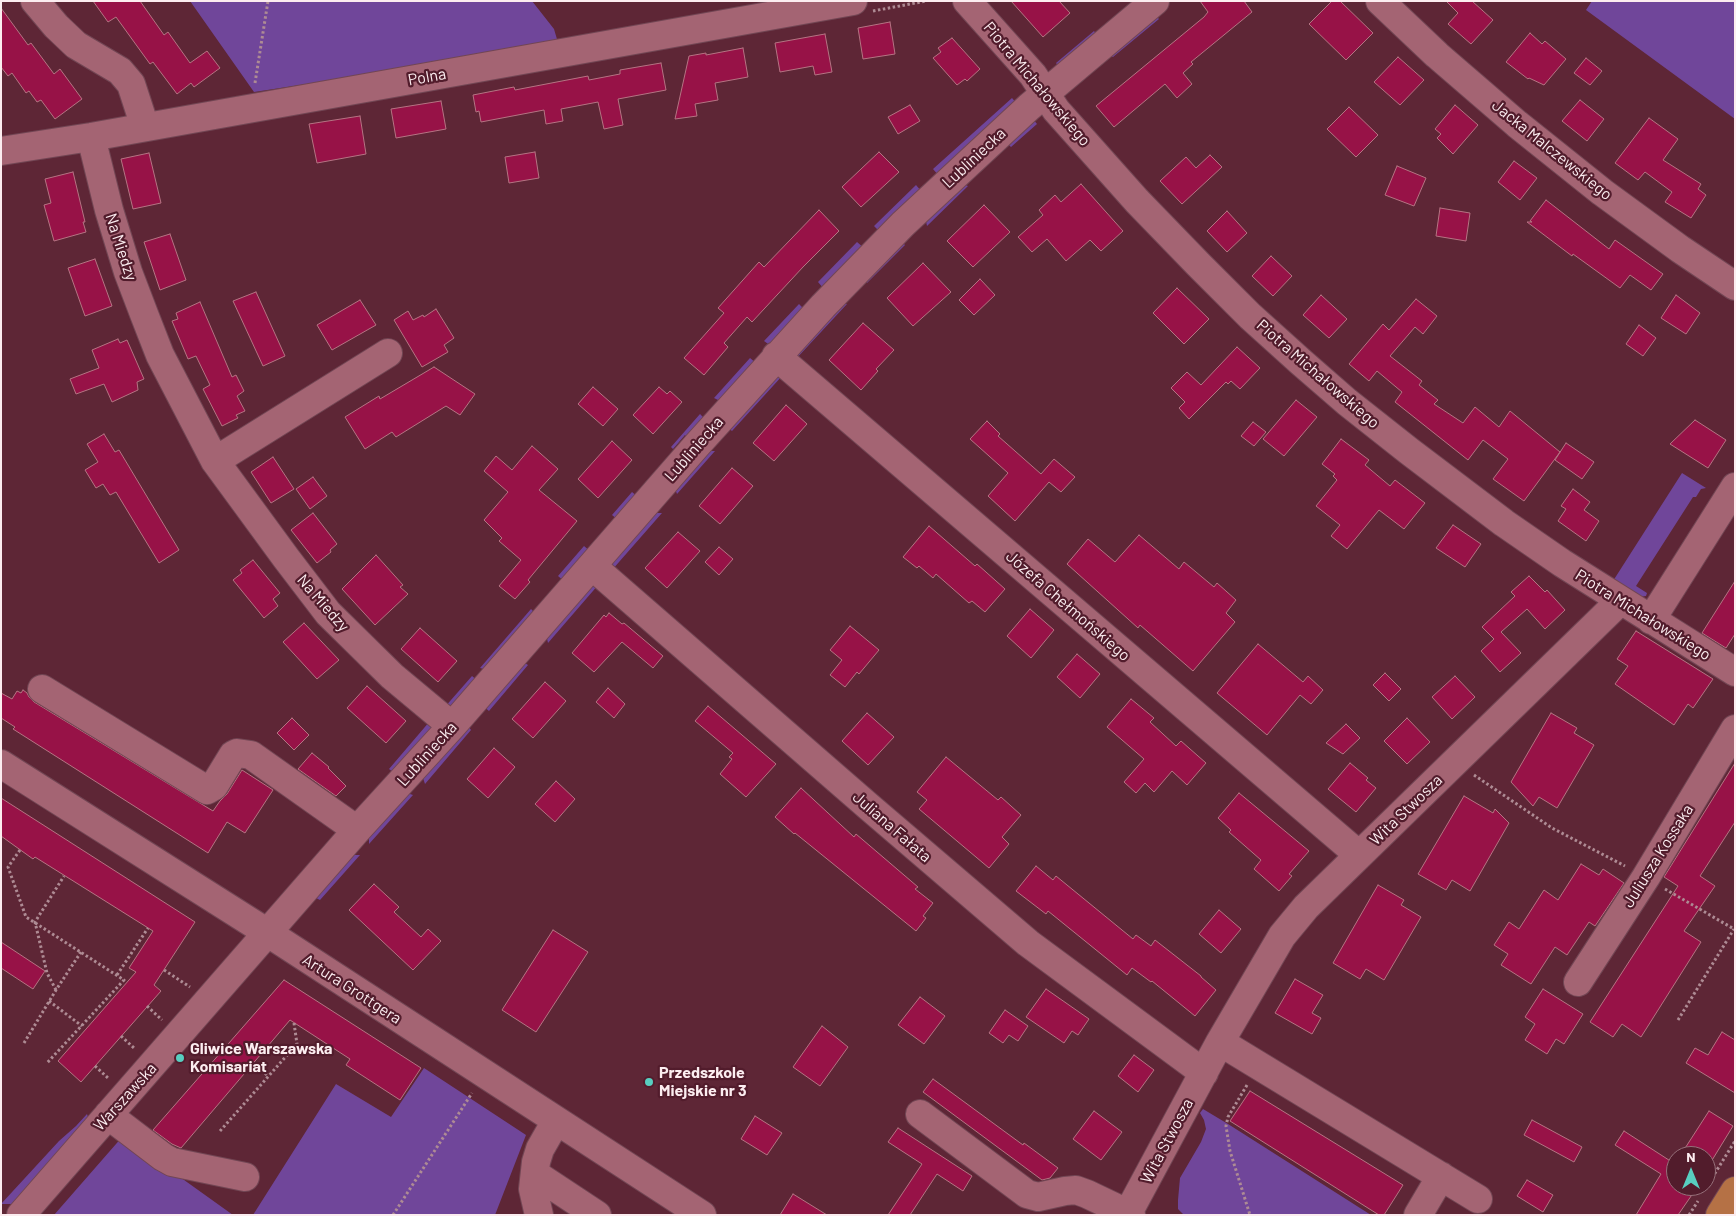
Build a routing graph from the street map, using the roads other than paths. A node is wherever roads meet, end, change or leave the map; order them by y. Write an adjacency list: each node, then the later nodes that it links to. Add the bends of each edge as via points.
1 (35, 1): 8 (street, via 76,45 120,71 131,84)
2 (853, 1): 6 (street, Polna)
3 (967, 1): 7 (street, Piotra Michałowskiego)
4 (1156, 1): 7 (street, Lubliniecka)
5 (1380, 1): 11 (street, Jacka Malczewskiego, via 1437,55 1602,192)
6 (755, 10): 8 (street, Polna)
7 (1045, 93): 13 (street, Lubliniecka, via 903,224); 17 (street, Piotra Michałowskiego, via 1056,110 1137,201 1301,362 1347,402 1496,517)
8 (145, 128): 9 (street, Polna)
9 (91, 137): 10 (street, Polna); 14 (street, Na Miedzy, via 131,281 160,355)
10 (1, 151)
11 (1735, 286)
12 (388, 353): 14 (street)
13 (776, 356): 16 (street, Lubliniecka); 25 (street, Józefa Chełmońskiego)
14 (215, 461): 21 (street, Na Miedzy, via 328,613 392,676)
15 (1735, 487): 18 (street)
16 (592, 566): 21 (street, Lubliniecka); 29 (street, Juliana Fałata, via 1028,943)
17 (1620, 600): 18 (street, Piotra Michałowskiego); 25 (street, Wita Stwosza)
18 (1650, 620): 19 (street, Piotra Michałowskiego)
19 (1735, 672)
20 (42, 689): 24 (street, via 207,790 214,786 233,755 251,755)
21 (452, 726): 24 (street, Lubliniecka)
22 (1735, 729): 27 (street, Juliusza Kossaka, via 1646,878)
23 (1, 764): 26 (street, Artura Grottgera)
24 (357, 830): 26 (street, Lubliniecka)
25 (1360, 855): 28 (street, Wita Stwosza, via 1306,907 1282,936)
26 (268, 933): 31 (street, Warszawska); 32 (street, Artura Grottgera)
27 (1578, 982)
28 (1220, 1042): 29 (street, Wita Stwosza); 34 (street)
29 (1204, 1073): 38 (street, Wita Stwosza)
30 (920, 1114): 38 (street, via 1027,1194 1038,1197 1076,1190)
31 (108, 1115): 35 (street, via 172,1162); 39 (street, Warszawska)
32 (556, 1121): 33 (street, via 540,1149); 42 (street, Artura Grottgera)
33 (535, 1174): 40 (street, via 533,1189); 41 (street)
34 (1441, 1176): 37 (street); 43 (street)
35 (245, 1177)
36 (1735, 1191): 44 (main road)
37 (1478, 1199)
38 (1129, 1214)
39 (22, 1215)
40 (539, 1215)
41 (597, 1215)
42 (702, 1215)
43 (1418, 1215)
44 (1720, 1215)

